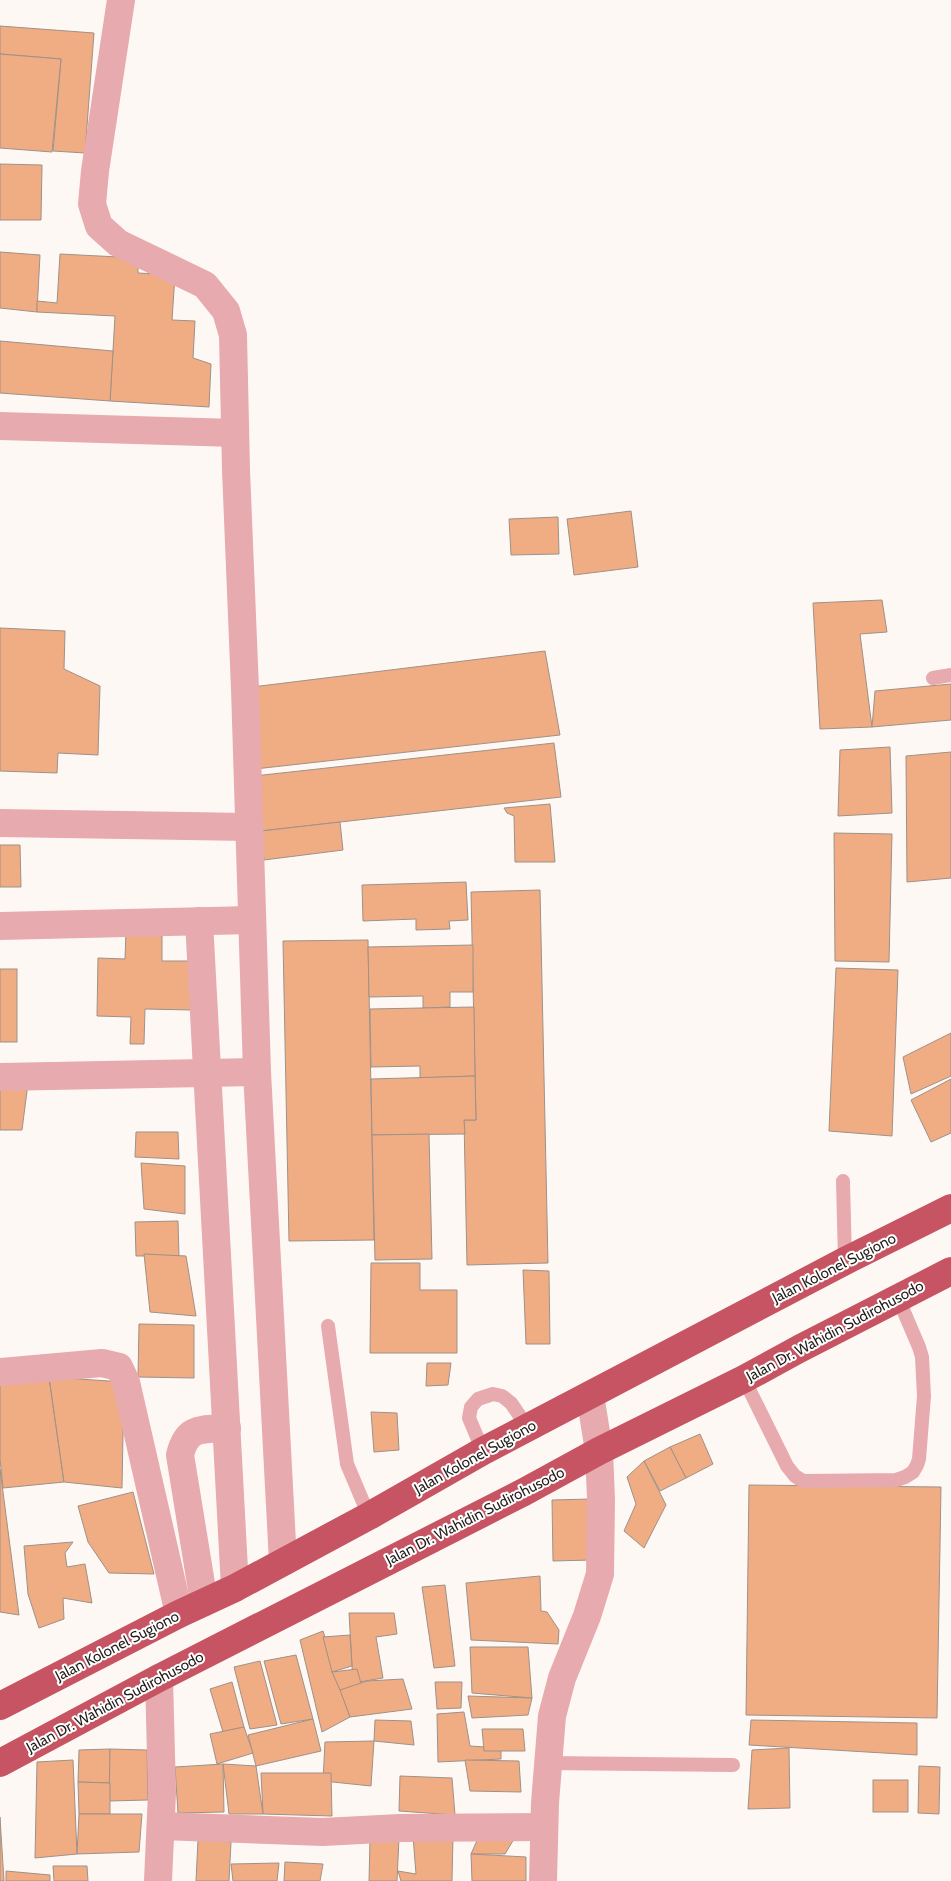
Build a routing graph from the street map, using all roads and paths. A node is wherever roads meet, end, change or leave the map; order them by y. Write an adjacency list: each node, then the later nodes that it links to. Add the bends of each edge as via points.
1 (121, 0): 3 (street, via 92,204 99,226 118,243 205,285 226,311 233,336)
2 (0, 426): 3 (street)
3 (235, 434): 7 (street)
4 (951, 675): 5 (lane)
5 (933, 678)
6 (0, 822): 7 (street)
7 (248, 826): 8 (street)
8 (252, 920): 9 (street); 11 (street)
9 (199, 921): 10 (street); 12 (street)
10 (0, 926)
11 (257, 1072): 12 (street); 28 (street)
12 (208, 1073): 13 (street); 23 (street)
13 (0, 1077)
14 (843, 1181): 16 (lane)
15 (951, 1208): 16 (highway, Jalan Kolonel Sugiono)
16 (845, 1261): 22 (highway, Jalan Kolonel Sugiono)
17 (951, 1271): 18 (highway, Jalan Dr. Wahidin Sudirohusodo)
18 (898, 1298): 21 (highway, Jalan Dr. Wahidin Sudirohusodo); 21 (lane, via 922,1357 924,1396 919,1459 905,1477 882,1481 803,1481 787,1466)
19 (328, 1326): 27 (lane, via 347,1464)
20 (0, 1372): 31 (street, via 102,1363 118,1367 126,1382)
21 (744, 1379): 26 (highway, Jalan Dr. Wahidin Sudirohusodo)
22 (590, 1395): 24 (highway, Jalan Kolonel Sugiono); 26 (street)
23 (227, 1428): 29 (street); 30 (street, via 194,1431 183,1440 180,1455)
24 (528, 1428): 25 (highway, Jalan Kolonel Sugiono); 25 (lane, via 511,1403 502,1396 493,1394 478,1398 469,1418)
25 (483, 1451): 27 (highway, Jalan Kolonel Sugiono)
26 (599, 1451): 32 (highway, Jalan Dr. Wahidin Sudirohusodo); 34 (street, via 600,1574 562,1678 552,1716)
27 (369, 1516): 28 (highway, Jalan Kolonel Sugiono)
28 (283, 1562): 29 (highway, Jalan Kolonel Sugiono)
29 (235, 1588): 30 (highway, Jalan Kolonel Sugiono)
30 (204, 1602): 31 (highway, Jalan Kolonel Sugiono)
31 (179, 1614): 33 (highway, Jalan Kolonel Sugiono)
32 (159, 1678): 35 (highway, Jalan Dr. Wahidin Sudirohusodo); 37 (street)
33 (0, 1706)
34 (548, 1762): 36 (lane); 38 (street)
35 (0, 1763)
36 (733, 1765)
37 (161, 1826): 38 (street, via 323,1832); 39 (street)
38 (544, 1827): 40 (street)
39 (158, 1881)
40 (543, 1881)

